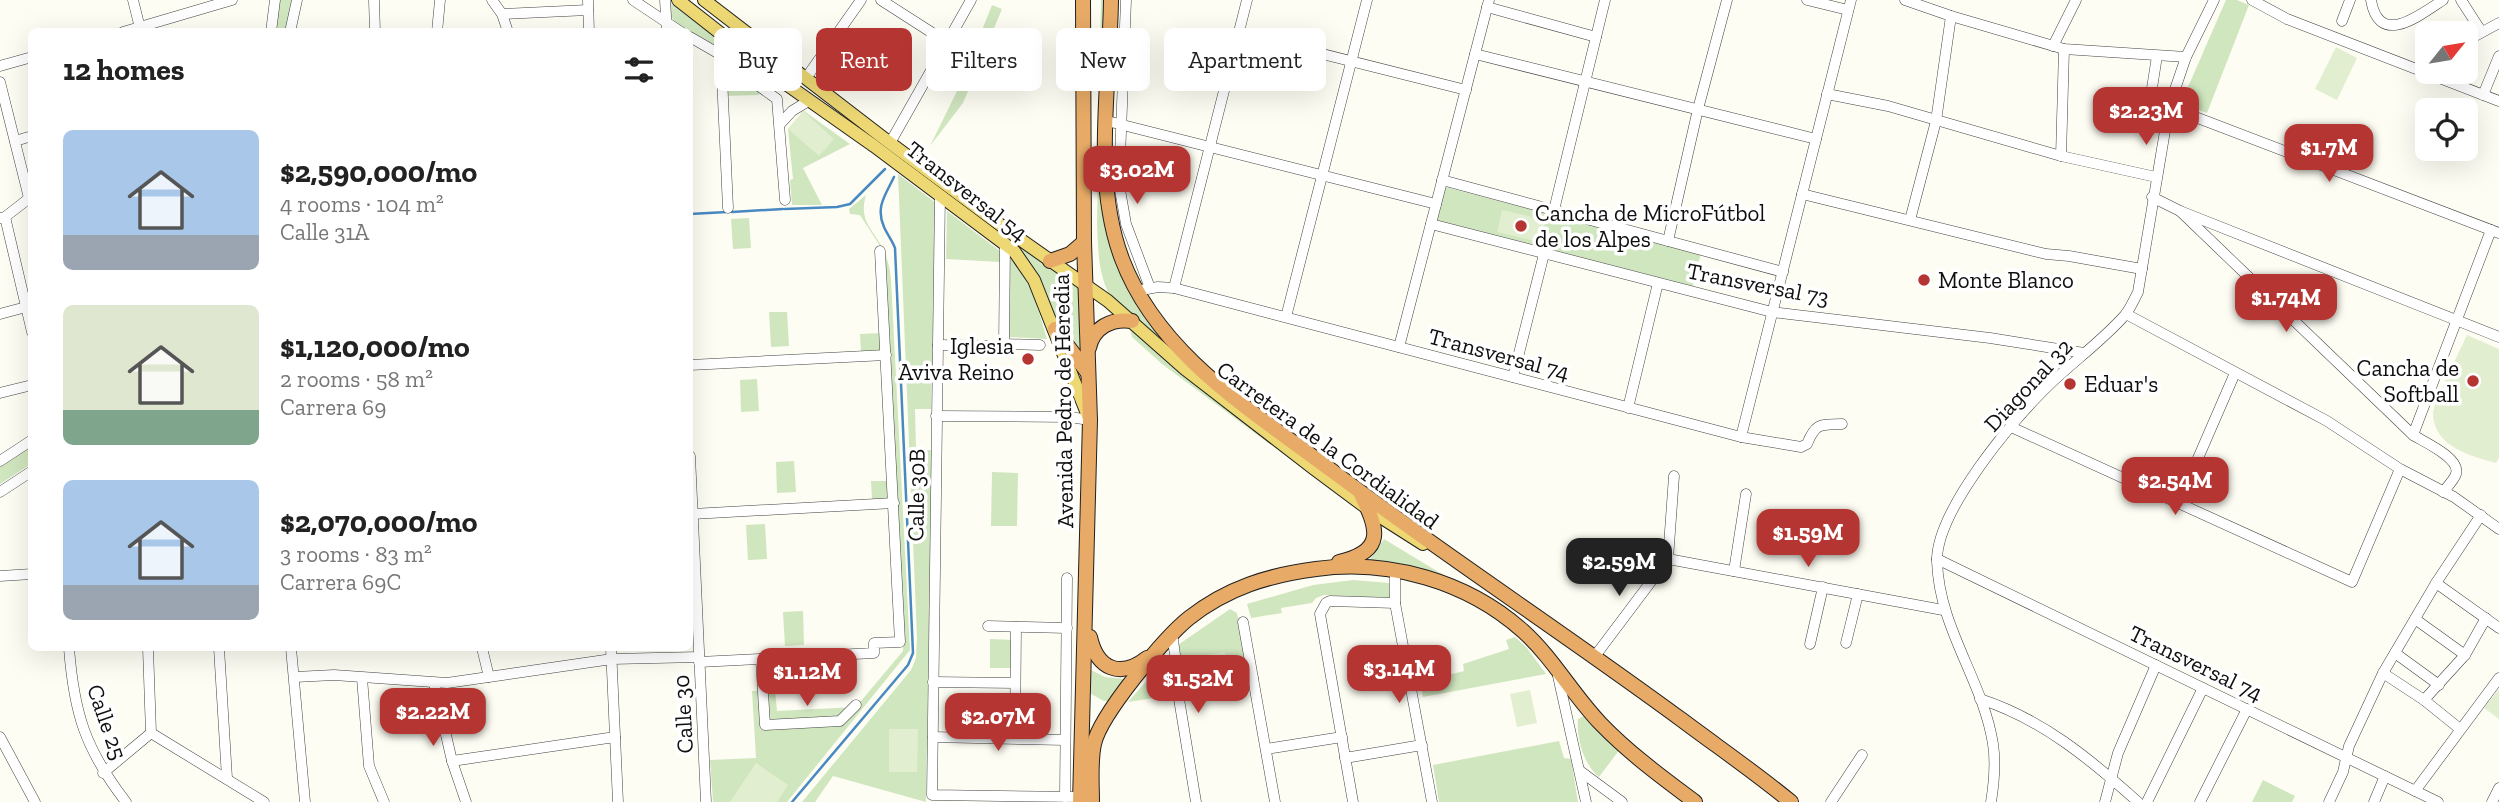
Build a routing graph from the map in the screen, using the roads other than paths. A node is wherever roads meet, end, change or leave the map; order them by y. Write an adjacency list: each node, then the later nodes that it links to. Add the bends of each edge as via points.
1 (133, 0): 39 (street)
2 (232, 0): 40 (street)
3 (275, 0): 41 (street)
4 (297, 0): 42 (street)
5 (374, 0): 43 (street)
6 (440, 0): 44 (street)
7 (492, 0): 34 (street)
8 (633, 0): 38 (street)
9 (665, 0): 38 (street)
10 (678, 0): 47 (main road, Transversal 54)
11 (704, 0): 66 (main road, Transversal 54)
12 (861, 0): 66 (street)
13 (881, 0): 50 (street)
14 (971, 0): 48 (street)
15 (1083, 0): 112 (highway, Avenida Pedro de Heredia)
16 (1111, 0): 83 (highway)
17 (1126, 0): 86 (street)
18 (1247, 0): 49 (street)
19 (1367, 0): 63 (street)
20 (1605, 0): 53 (street)
21 (1727, 0): 81 (street)
22 (1807, 0): 33 (street)
23 (1905, 0): 35 (street)
24 (2076, 0): 55 (street)
25 (2214, 0): 61 (street, Diagonal 32)
26 (2252, 0): 64 (street, via 2287,19)
27 (2350, 0): 36 (street)
28 (2371, 0): 29 (street, via 2378,19 2399,25)
29 (2443, 0)
30 (2461, 0): 51 (street)
31 (1488, 4): 53 (street); 57 (street)
32 (588, 5): 34 (street); 46 (street)
33 (1850, 5): 76 (street)
34 (502, 14): 45 (street)
35 (1951, 16): 55 (street); 84 (street)
36 (2342, 22)
37 (2499, 23): 51 (street)
38 (666, 27)
39 (140, 28)
40 (143, 28)
41 (272, 28)
42 (291, 28)
43 (375, 28)
44 (438, 28)
45 (507, 28)
46 (589, 28)
47 (714, 28)
48 (956, 28)
49 (1240, 28)
50 (926, 29)
51 (2481, 32): 52 (street)
52 (2478, 34)
53 (1596, 37): 68 (street)
54 (693, 39): 56 (street, Transversal 54)
55 (2059, 48): 59 (street); 92 (street)
56 (714, 52)
57 (1475, 54): 68 (street); 71 (street)
58 (1326, 55): 63 (street)
59 (2157, 56): 61 (street); 82 (street)
60 (2499, 56): 77 (street)
61 (2186, 57): 80 (street, Diagonal 32)
62 (28, 58): 65 (street)
63 (1352, 61): 71 (street); 94 (street)
64 (2415, 64)
65 (0, 66)
66 (806, 78): 91 (main road, Transversal 54)
67 (0, 82): 89 (street)
68 (1585, 82): 81 (street); 105 (street)
69 (926, 83): 91 (street)
70 (2459, 84): 77 (street)
71 (1466, 90): 96 (street)
72 (723, 91): 104 (street)
73 (766, 91): 85 (street, via 777,99)
74 (797, 91): 78 (main road, Transversal 54)
75 (1224, 91): 90 (street)
76 (1827, 94): 84 (street); 88 (street)
77 (2483, 95): 79 (street)
78 (810, 100): 85 (street); 91 (main road, Transversal 54)
79 (2499, 101)
80 (2169, 107): 95 (street, Diagonal 32); 110 (street)
81 (1698, 110): 88 (street); 111 (street)
82 (2147, 120)
83 (1107, 121): 86 (street); 122 (highway, via 1112,226 1122,260)
84 (1936, 121): 92 (street); 108 (street)
85 (780, 124): 102 (street)
86 (1122, 125): 90 (street); 122 (street, via 1119,184)
87 (28, 137): 89 (street)
88 (1816, 139): 98 (street)
89 (15, 141): 97 (street)
90 (1210, 146): 94 (street); 121 (street)
91 (890, 148): 93 (main road, Transversal 54)
92 (2061, 156): 95 (street)
93 (909, 164): 99 (main road, Transversal 54); 116 (main road, Transversal 54)
94 (1322, 175): 103 (street); 128 (street)
95 (2156, 177): 100 (street, Diagonal 32)
96 (1442, 180): 103 (street); 105 (street)
97 (28, 190)
98 (1802, 194): 108 (street); 118 (street)
99 (940, 195): 113 (main road, Transversal 54); 133 (street, Calle 30B)
100 (2152, 197): 106 (street); 117 (street, Diagonal 32)
101 (28, 198): 107 (street)
102 (785, 200)
103 (1436, 204): 109 (street)
104 (728, 208)
105 (1555, 210): 111 (street)
106 (2180, 211): 129 (street); 151 (street)
107 (3, 217): 123 (street)
108 (1910, 220): 117 (street, via 2046,254)
109 (1431, 225): 115 (street, Transversal 73); 136 (street)
110 (2495, 232): 129 (street)
111 (1668, 241): 118 (street)
112 (1084, 242): 116 (highway, via 1070,254); 120 (highway, Avenida Pedro de Heredia)
113 (1004, 243): 131 (main road, Transversal 54, via 1029,270); 134 (street)
114 (880, 251): 139 (street)
115 (1544, 254): 119 (street, Transversal 73); 143 (street)
116 (1050, 261): 120 (main road, Transversal 54)
117 (2142, 270): 126 (street, Diagonal 32, via 2138,292)
118 (1783, 272): 124 (street)
119 (1658, 283): 124 (street, Transversal 73); 146 (street)
120 (1084, 285): 130 (main road, Carretera de la Cordialidad); 137 (highway, Avenida Pedro de Heredia)
121 (1174, 288): 122 (street, Transversal 74); 128 (street, Transversal 74)
122 (1143, 289): 158 (highway, via 1165,333 1193,362)
123 (26, 307): 125 (street); 127 (street)
124 (1772, 312): 138 (street, Transversal 73); 152 (street)
125 (0, 314)
126 (2126, 314): 138 (street, Diagonal 32); 142 (street)
127 (28, 315)
128 (1286, 317): 136 (street, Transversal 74)
129 (2457, 320): 132 (street); 151 (street)
130 (1132, 321): 137 (highway, via 1117,320 1098,330); 164 (main road, Carretera de la Cordialidad, via 1185,369)
131 (1055, 329): 141 (highway); 148 (main road, Transversal 54)
132 (2498, 334)
133 (938, 345): 134 (street); 147 (street, Calle 30B)
134 (1004, 345): 135 (street)
135 (1040, 345)
136 (1399, 347): 143 (street, Transversal 74)
137 (1088, 353): 141 (highway, Avenida Pedro de Heredia)
138 (2084, 353): 150 (street, Diagonal 32)
139 (886, 355): 140 (street); 163 (street)
140 (693, 365)
141 (1088, 373): 148 (highway, Avenida Pedro de Heredia)
142 (2235, 373): 155 (street, via 2327,421); 162 (street)
143 (1513, 377): 146 (street, Transversal 74)
144 (28, 386): 145 (street)
145 (0, 393)
146 (1628, 408): 152 (street, Transversal 74)
147 (936, 416): 148 (street); 215 (street, Calle 30B)
148 (1090, 420): 183 (highway, Avenida Pedro de Heredia)
149 (1842, 424): 152 (street, Transversal 74, via 1818,426 1801,447)
150 (2011, 427): 162 (street); 170 (street, Diagonal 32, via 1964,488 1942,531)
151 (2413, 435): 160 (street, via 2456,464 2456,475)
152 (1741, 437)
153 (28, 443): 154 (street)
154 (0, 461)
155 (2400, 469): 160 (street); 162 (street, via 2352,582)
156 (28, 474): 159 (street)
157 (1674, 477): 169 (street)
158 (1359, 490): 164 (highway); 173 (highway)
159 (0, 492)
160 (2443, 492): 166 (street)
161 (1746, 494): 174 (street)
162 (2179, 502)
163 (894, 503): 165 (street); 206 (street, via 900,642 874,643 874,653)
164 (1368, 509): 171 (highway, via 1376,531 1364,552); 173 (main road, Carretera de la Cordialidad)
165 (693, 514)
166 (2481, 515): 167 (street); 178 (street)
167 (2499, 529)
168 (693, 535): 205 (street, Calle 30)
169 (1668, 559): 174 (street); 203 (street)
170 (1937, 559): 182 (street, Diagonal 32); 207 (street, Transversal 74)
171 (1307, 570): 172 (highway, via 1342,566); 191 (highway, via 1234,589)
172 (1395, 570): 181 (street); 208 (highway, via 1446,584 1490,608 1523,631)
173 (1469, 570): 203 (highway, Carretera de la Cordialidad)
174 (1734, 571): 179 (street)
175 (28, 574): 176 (street)
176 (0, 576)
177 (1068, 578): 189 (street)
178 (2436, 583): 184 (street); 185 (street)
179 (1823, 587): 180 (street); 193 (street)
180 (1858, 594): 182 (street); 192 (street)
181 (1395, 603): 232 (street, via 1336,601 1326,603 1320,614); 235 (street)
182 (1943, 610): 221 (street, Diagonal 32)
183 (1085, 612): 200 (highway, via 1093,651 1105,664 1132,668); 249 (highway, Avenida Pedro de Heredia)
184 (2486, 618): 190 (street); 202 (street)
185 (2415, 619): 201 (street); 202 (street)
186 (1243, 622): 213 (street)
187 (988, 626): 188 (street)
188 (1016, 627): 189 (street); 216 (street)
189 (1066, 628): 234 (street)
190 (2499, 628)
191 (1172, 633): 200 (highway); 220 (street)
192 (1846, 643)
193 (1810, 644)
194 (69, 651): 242 (street, Calle 25, via 75,702)
195 (148, 651): 228 (street)
196 (219, 651): 245 (street)
197 (291, 651): 210 (street)
198 (483, 651): 211 (street)
199 (611, 651): 204 (street)
200 (1153, 653): 249 (highway, via 1103,721)
201 (2395, 653): 209 (street); 218 (street)
202 (2465, 655): 218 (street)
203 (1595, 656): 265 (highway, Carretera de la Cordialidad)
204 (612, 659): 205 (street); 211 (street); 230 (street)
205 (699, 659): 206 (street); 257 (street, Calle 30)
206 (761, 659): 223 (street, via 765,726 840,721)
207 (2156, 665): 219 (street, Transversal 74); 244 (street)
208 (1557, 671): 225 (highway); 226 (street)
209 (2383, 673): 222 (street); 238 (street)
210 (295, 677): 212 (street); 253 (street)
211 (488, 677): 217 (street)
212 (362, 678): 217 (street); 254 (street, via 369,766)
213 (1253, 678): 220 (street); 236 (street)
214 (2499, 678): 227 (street)
215 (933, 682): 216 (street); 231 (street, Calle 30B)
216 (1016, 683): 233 (street)
217 (435, 684): 240 (street)
218 (2439, 685): 222 (street)
219 (2203, 688): 224 (street, Transversal 74); 270 (street)
220 (1180, 692): 258 (street)
221 (1980, 699): 244 (street, via 2017,712 2054,733); 267 (street, Diagonal 32, via 1994,746)
222 (2424, 700): 227 (street)
223 (856, 705)
224 (2247, 709): 238 (street, Transversal 74); 271 (street)
225 (1590, 712): 226 (street, via 1577,713); 264 (highway)
226 (1570, 720): 241 (street)
227 (2460, 729): 247 (street)
228 (151, 733): 242 (street); 245 (street)
229 (0, 737): 250 (street)
230 (615, 737): 240 (street); 256 (street)
231 (933, 737): 233 (street); 248 (street, Calle 30B, via 932,795)
232 (1342, 737): 236 (street); 239 (street)
233 (1015, 738): 234 (street)
234 (1065, 740): 248 (street)
235 (1422, 745): 239 (street); 261 (street)
236 (1266, 749): 259 (street)
237 (1862, 755): 266 (street)
238 (2346, 757): 243 (street, Transversal 74); 272 (street)
239 (1345, 758): 260 (street)
240 (452, 761): 255 (street)
241 (1580, 771): 262 (street); 263 (street)
242 (103, 773): 251 (street, Calle 25)
243 (2385, 776): 247 (street, Transversal 74); 273 (street)
244 (2111, 777): 268 (street); 269 (street)
245 (227, 778): 252 (street)
246 (2499, 788): 275 (street)
247 (2415, 791): 274 (street, Transversal 74)
248 (1065, 797): 249 (street)
249 (1084, 800)
250 (35, 802)
251 (126, 802)
252 (264, 802)
253 (305, 802)
254 (384, 802)
255 (466, 802)
256 (618, 802)
257 (706, 802)
258 (1196, 802)
259 (1275, 802)
260 (1353, 802)
261 (1432, 802)
262 (1586, 802)
263 (1622, 802)
264 (1695, 802)
265 (1791, 802)
266 (1831, 802)
267 (1992, 802)
268 (2105, 802)
269 (2138, 802)
270 (2147, 802)
271 (2200, 802)
272 (2329, 802)
273 (2374, 802)
274 (2438, 802)
275 (2492, 802)

